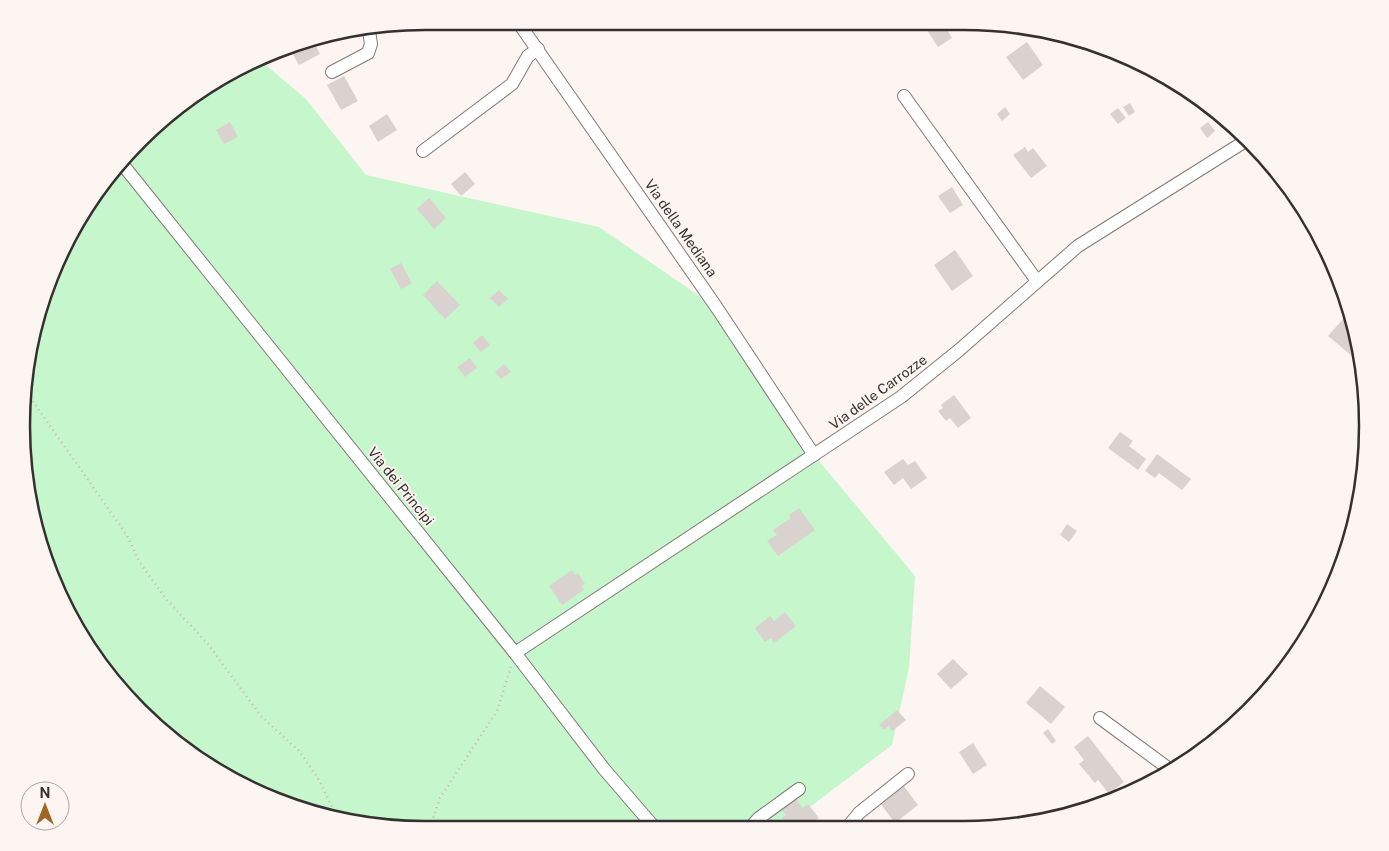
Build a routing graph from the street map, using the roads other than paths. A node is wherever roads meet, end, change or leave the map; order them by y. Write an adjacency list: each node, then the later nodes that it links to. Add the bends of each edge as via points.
1 (524, 30): 3 (street, Via della Mediana)
2 (370, 34): 4 (street, via 368,53)
3 (538, 49): 7 (street, via 528,56 512,84); 10 (street, Via della Mediana, via 718,308)
4 (332, 72)
5 (904, 96): 9 (street)
6 (1241, 144): 9 (street, Via delle Carrozze, via 1090,238)
7 (423, 151)
8 (126, 168): 11 (street, Via dei Principi)
9 (1037, 281): 10 (street, Via delle Carrozze, via 916,385)
10 (814, 455): 11 (street, Via delle Carrozze)
11 (515, 653): 16 (street, Via dei Principi, via 604,770)
12 (1100, 718): 13 (street)
13 (1165, 766)
14 (908, 774): 18 (street)
15 (799, 789): 17 (street)
16 (648, 821)
17 (756, 821)
18 (853, 821)

